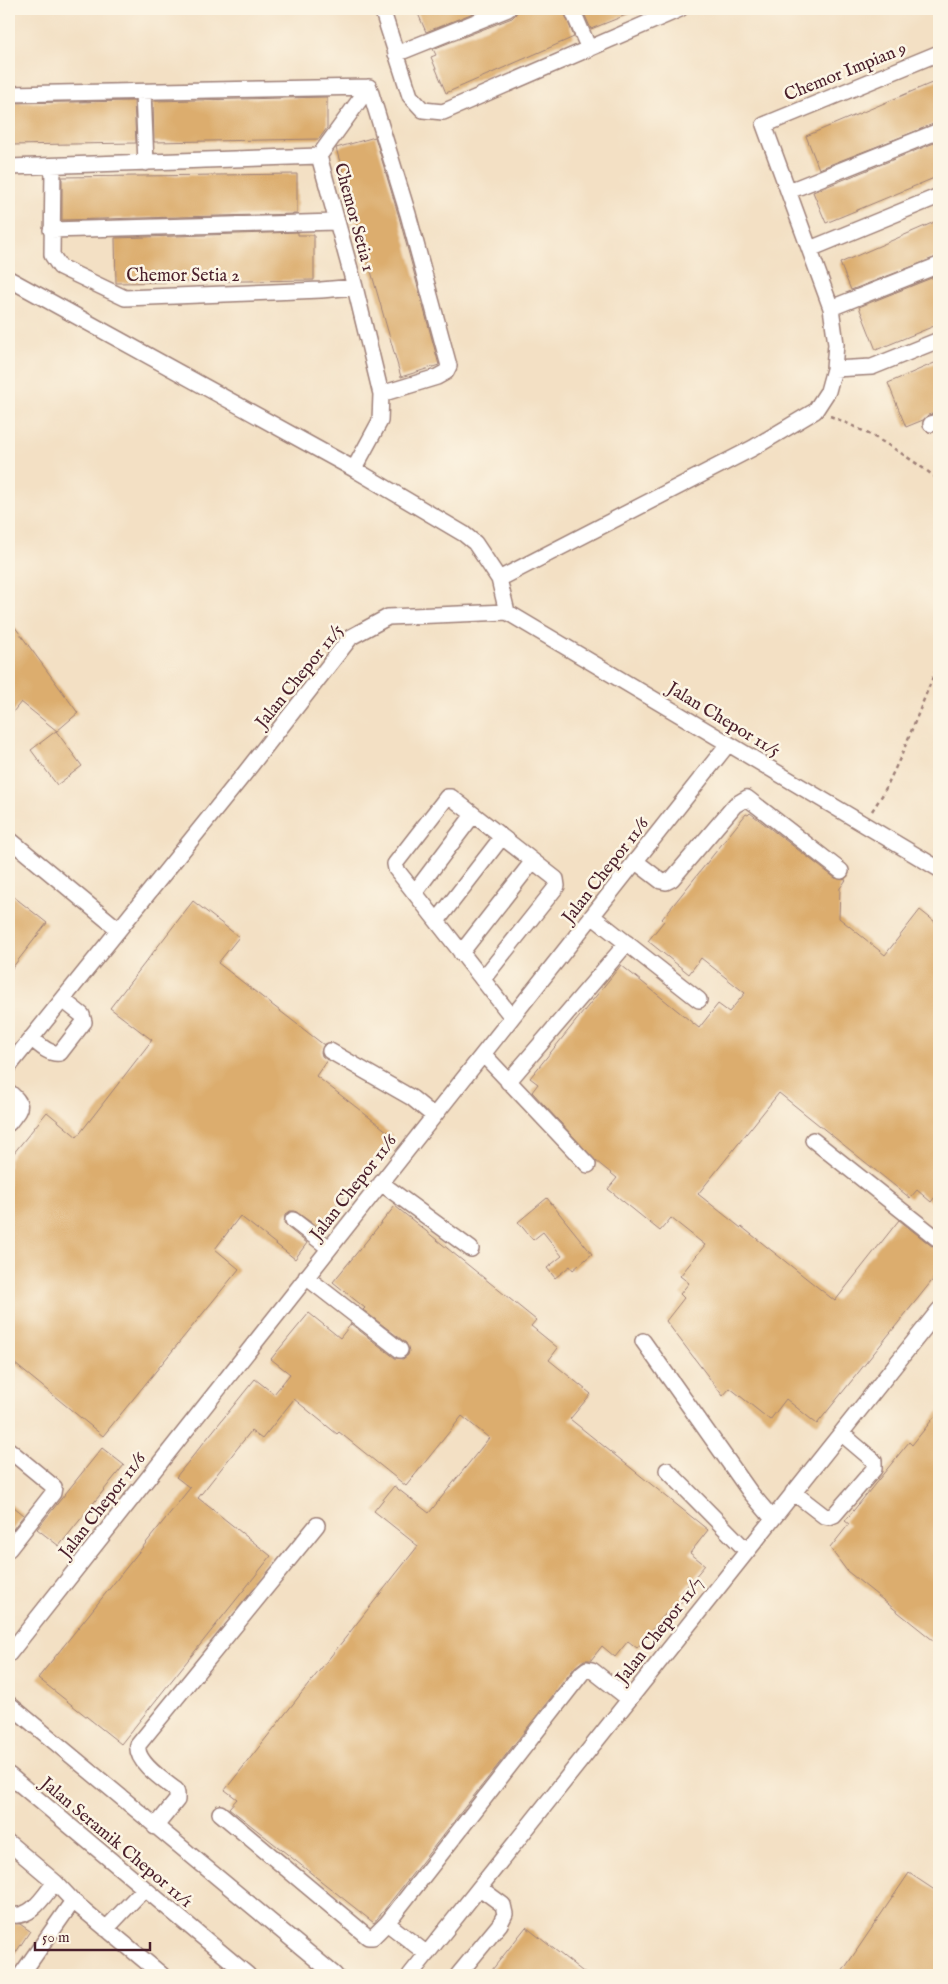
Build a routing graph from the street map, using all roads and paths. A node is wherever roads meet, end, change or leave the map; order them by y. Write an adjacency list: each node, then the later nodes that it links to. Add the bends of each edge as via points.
1 (382, 9): 6 (street)
2 (508, 9): 6 (street)
3 (572, 9): 5 (street)
4 (680, 9): 5 (street)
5 (589, 49): 6 (street, via 443,112 423,110 410,96)
6 (396, 54)
7 (937, 59): 16 (street, Chemor Impian 9, via 764,125)
8 (369, 87): 9 (street); 12 (street); 27 (street, via 449,366 437,377)
9 (144, 92): 10 (street); 13 (street)
10 (9, 94)
11 (939, 131): 16 (street)
12 (319, 156): 13 (street, Chemor Setia 1); 18 (street, Chemor Setia 1)
13 (146, 162): 14 (street, Chemor Setia 1)
14 (53, 166): 15 (street, Chemor Setia 1); 19 (street, Chemor Setia 2)
15 (9, 167)
16 (789, 191): 20 (street)
17 (939, 196): 20 (street)
18 (336, 222): 19 (street); 23 (street, Chemor Setia 1)
19 (51, 230): 23 (street, Chemor Setia 2, via 52,255 60,267 124,298)
20 (810, 249): 24 (street)
21 (939, 265): 24 (street)
22 (9, 279): 29 (street)
23 (355, 287): 27 (street, Chemor Setia 1)
24 (831, 308): 26 (street, via 836,344)
25 (939, 340): 26 (street, via 872,367)
26 (834, 369): 28 (street, via 828,391)
27 (380, 394): 29 (street, Chemor Setia 1, via 380,420)
28 (815, 410): 30 (path, via 855,426 908,456); 31 (street, via 753,448)
29 (354, 469): 31 (street, via 464,534 475,544)
30 (939, 480)
31 (499, 579): 32 (street)
32 (507, 612): 34 (street, Jalan Chepor 11/5); 46 (street, Jalan Chepor 11/5, via 388,616 351,637)
33 (939, 662): 36 (path, via 902,754 883,794)
34 (728, 744): 36 (street, Jalan Chepor 11/5); 40 (street, Jalan Chepor 11/6)
35 (473, 815): 37 (street); 43 (street); 43 (street, via 448,797 395,864)
36 (864, 823): 41 (street, Jalan Chepor 11/5)
37 (502, 837): 39 (street); 45 (street)
38 (9, 839): 46 (street)
39 (533, 861): 48 (street); 49 (street, via 556,878 557,886)
40 (635, 861): 42 (street, via 660,881 672,879 736,805 747,798); 44 (street, Jalan Chepor 11/6)
41 (939, 868)
42 (840, 871)
43 (415, 892): 45 (street)
44 (592, 916): 47 (street); 52 (street, Jalan Chepor 11/6)
45 (437, 921): 48 (street)
46 (118, 929): 50 (street, Jalan Chepor 11/5)
47 (627, 943): 51 (street); 57 (street)
48 (461, 952): 49 (street)
49 (483, 979): 52 (street)
50 (62, 1000): 53 (street, Jalan Chepor 11/5); 53 (street, via 82,1015 84,1022 60,1052 49,1052)
51 (699, 1000)
52 (512, 1017): 55 (street, Jalan Chepor 11/6)
53 (31, 1038): 56 (street, Jalan Chepor 11/5)
54 (330, 1051): 59 (street, via 412,1098)
55 (483, 1054): 57 (street); 59 (street, Jalan Chepor 11/6)
56 (9, 1066)
57 (508, 1082): 62 (street)
58 (9, 1092): 60 (street, via 21,1104)
59 (434, 1116): 63 (street, Jalan Chepor 11/6)
60 (9, 1123)
61 (813, 1140): 65 (street)
62 (588, 1165)
63 (381, 1183): 66 (street, Jalan Chepor 11/6); 67 (street)
64 (293, 1220): 66 (street)
65 (939, 1240)
66 (329, 1248): 68 (street, Jalan Chepor 11/6)
67 (471, 1250)
68 (306, 1278): 71 (street); 80 (street, Jalan Chepor 11/6)
69 (939, 1310): 72 (street, Jalan Chepor 11/7)
70 (643, 1341): 76 (street)
71 (400, 1350)
72 (841, 1433): 75 (street, Jalan Chepor 11/7); 75 (street, via 874,1461 874,1469 829,1517)
73 (9, 1450): 78 (street, via 54,1487 53,1493)
74 (667, 1470): 79 (street)
75 (793, 1492): 76 (street, Jalan Chepor 11/7)
76 (772, 1518): 79 (street, Jalan Chepor 11/7)
77 (317, 1525): 85 (street, via 138,1745 140,1760 178,1794 177,1800)
78 (9, 1549)
79 (747, 1551): 81 (street, Jalan Chepor 11/7)
80 (9, 1654)
81 (629, 1699): 88 (street, Jalan Chepor 11/7); 92 (street, via 587,1669)
82 (9, 1704): 85 (street)
83 (9, 1775): 89 (street, Jalan Seramik Chepor 11/1)
84 (220, 1813): 92 (street, via 368,1937)
85 (154, 1827): 98 (street)
86 (9, 1843): 87 (street)
87 (55, 1882): 90 (street); 91 (street, via 34,1908 22,1915)
88 (480, 1888): 94 (street, Jalan Chepor 11/7); 100 (street, via 503,1905 505,1914)
89 (144, 1889): 93 (street); 97 (street, Jalan Seramik Chepor 11/1)
90 (73, 1901): 93 (street); 95 (street)
91 (9, 1914)
92 (387, 1923): 94 (street)
93 (106, 1929): 96 (street)
94 (427, 1954): 99 (street, Jalan Chepor 11/7)
95 (21, 1975)
96 (162, 1975)
97 (248, 1975)
98 (335, 1975)
99 (410, 1975)
100 (458, 1975)

